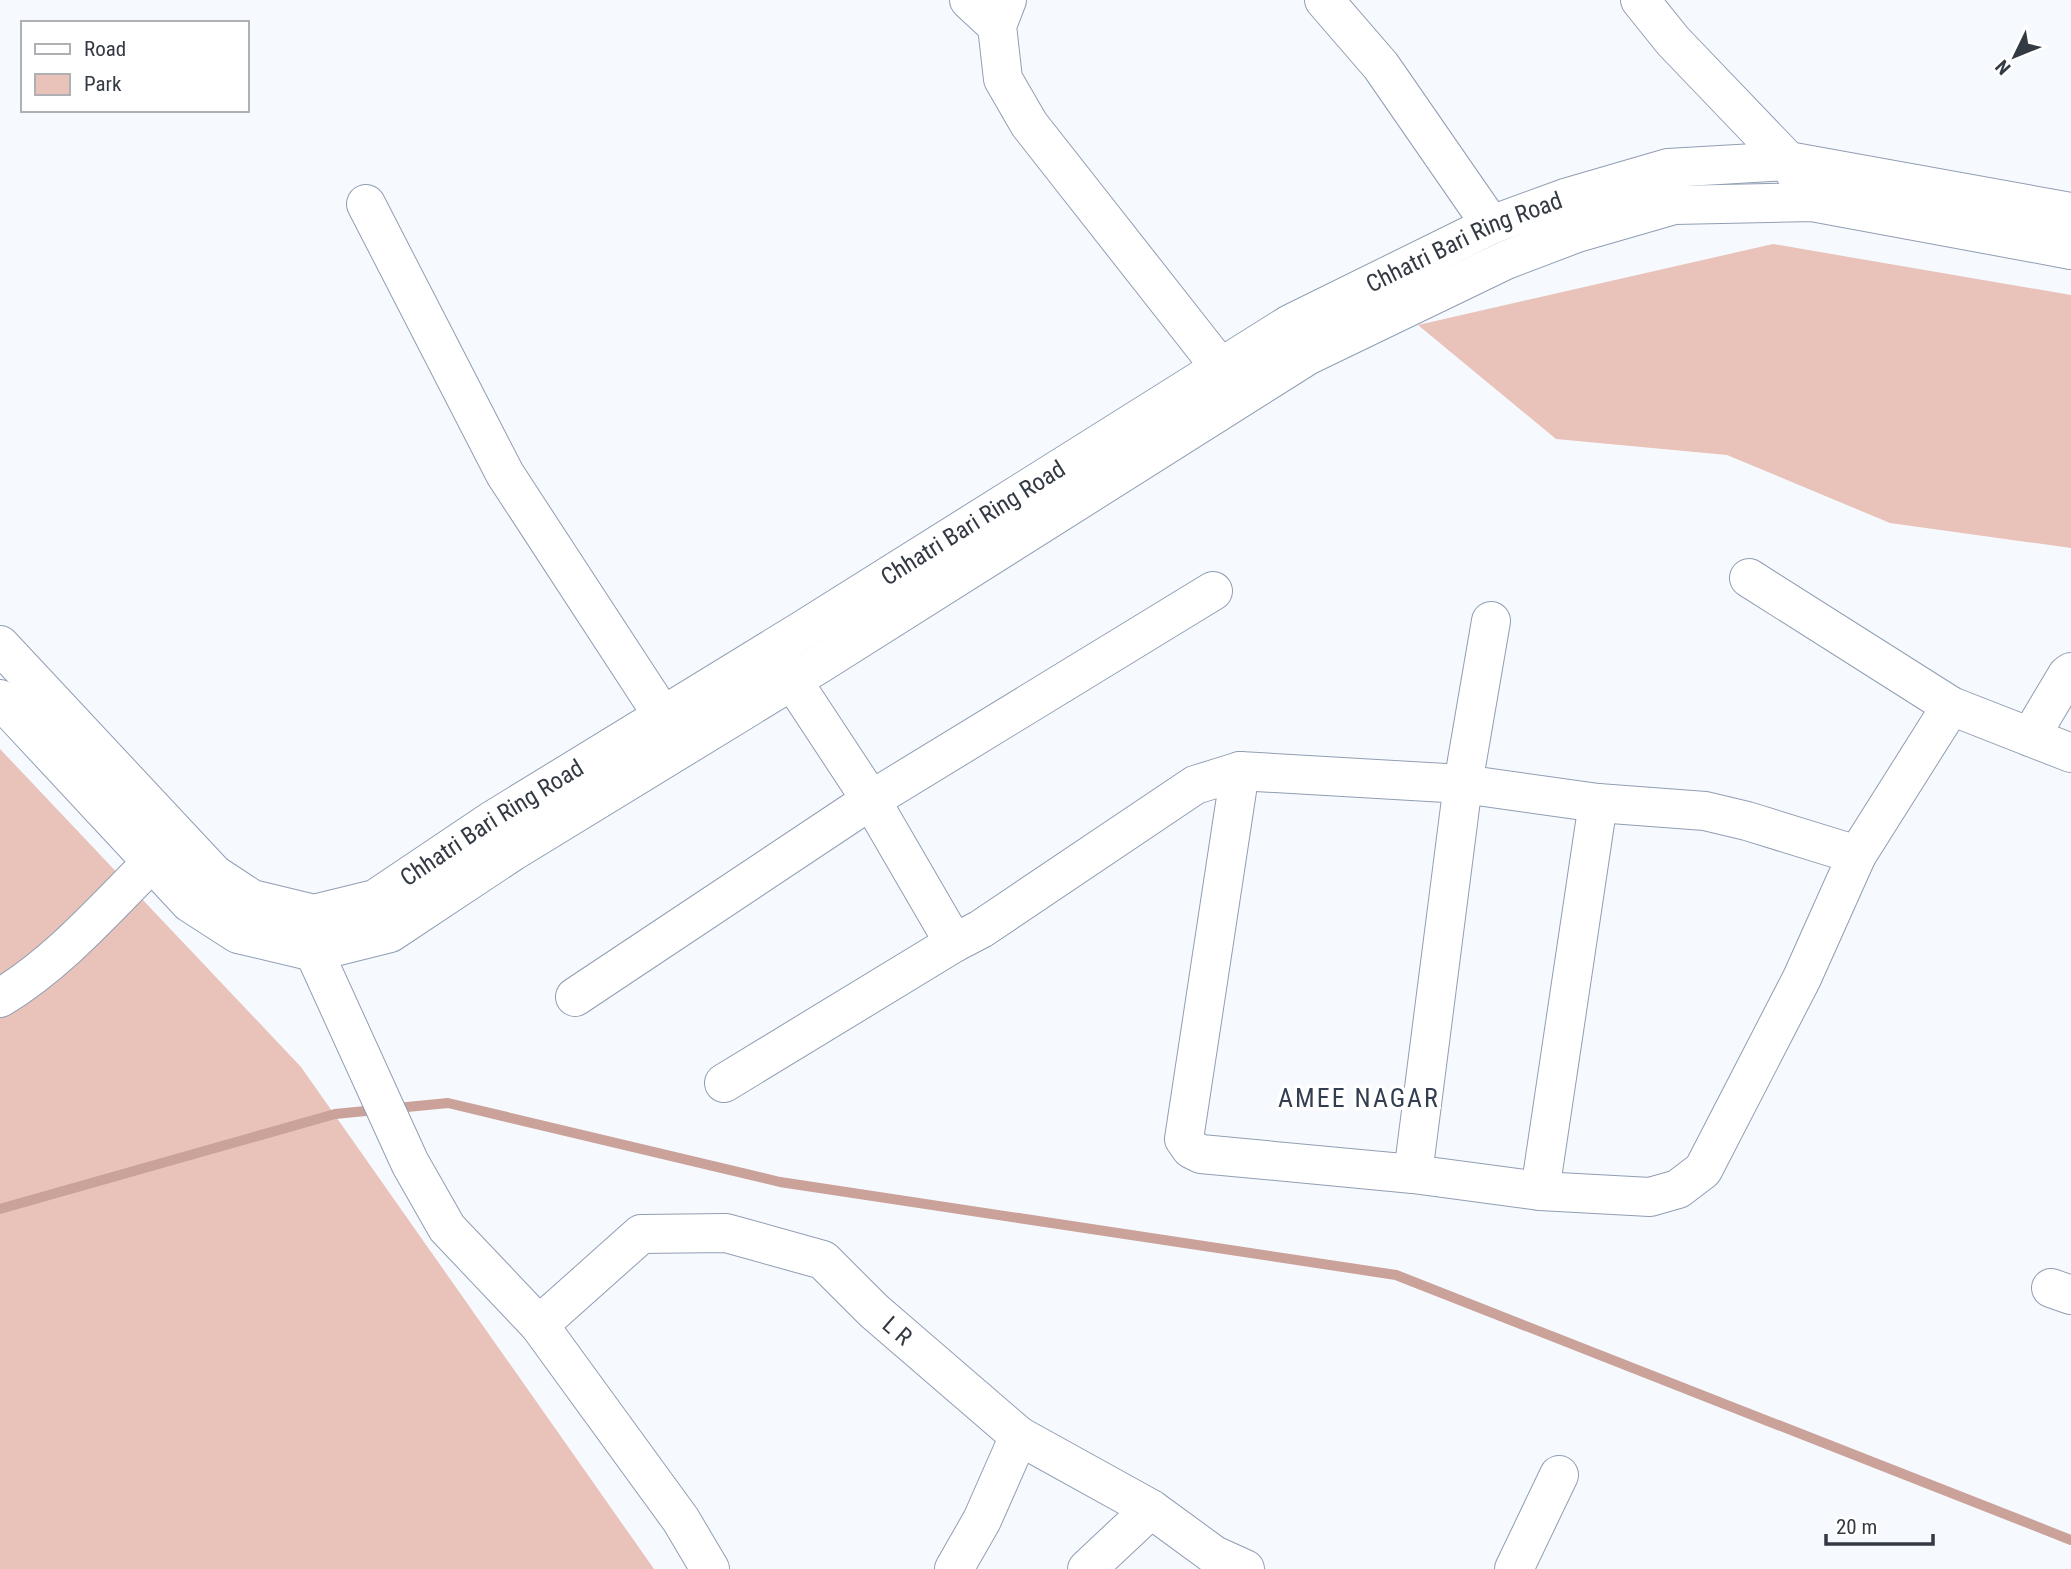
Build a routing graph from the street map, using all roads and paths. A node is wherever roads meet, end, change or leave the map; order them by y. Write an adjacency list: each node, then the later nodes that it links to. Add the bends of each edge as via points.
1 (969, 0): 4 (street)
2 (1324, 0): 9 (street, via 1381,66)
3 (1640, 0): 5 (street)
4 (1002, 13): 11 (street, via 1003,79 1029,124)
5 (1788, 161): 6 (street); 8 (street, Chhatri Bari Ring Road); 9 (street, Chhatri Bari Ring Road, via 1668,168)
6 (1812, 202): 10 (street, Chhatri Bari Ring Road); 17 (street, Chhatri Bari Ring Road, via 1674,205 1577,233 1506,260 1307,356)
7 (366, 204): 20 (street, via 505,474)
8 (2071, 212)
9 (1491, 225): 11 (street, Chhatri Bari Ring Road, via 1290,324)
10 (2071, 250)
11 (1220, 367): 20 (street, Chhatri Bari Ring Road)
12 (1749, 578): 19 (street)
13 (1213, 591): 25 (street)
14 (1492, 621): 24 (street)
15 (0, 645): 20 (street, Chhatri Bari Ring Road, via 214,874 252,899 314,914 374,899)
16 (2071, 672): 21 (street)
17 (792, 680): 25 (street); 30 (street, Chhatri Bari Ring Road, via 512,852 390,933)
18 (0, 699): 28 (street, Chhatri Bari Ring Road)
19 (1951, 706): 21 (street); 27 (street)
20 (663, 716)
21 (2030, 737): 22 (street)
22 (2071, 752)
23 (1241, 771): 24 (street); 29 (street, via 1195,785); 34 (street, via 1184,1139 1201,1154)
24 (1463, 784): 26 (street); 34 (street)
25 (871, 800): 29 (street); 31 (street)
26 (1598, 803): 27 (street, via 1705,811); 35 (street)
27 (1857, 855): 35 (street, via 1802,978 1703,1170 1678,1189 1650,1197)
28 (152, 862): 30 (street, Chhatri Bari Ring Road, via 190,903 238,934); 32 (street, via 65,948)
29 (954, 943): 33 (street)
30 (314, 952): 36 (street, via 410,1163 447,1228)
31 (575, 997)
32 (0, 998)
33 (724, 1083)
34 (1413, 1174): 35 (street)
35 (1540, 1191)
36 (539, 1325): 37 (street, L R, via 641,1234 726,1233 823,1260 874,1311); 40 (street, via 681,1520)
37 (1019, 1436): 39 (street, L R); 41 (street, via 982,1520)
38 (1559, 1475): 44 (street)
39 (1151, 1508): 42 (street); 43 (street, L R, via 1214,1555)
40 (710, 1569)
41 (954, 1569)
42 (1087, 1569)
43 (1245, 1569)
44 (1514, 1569)

